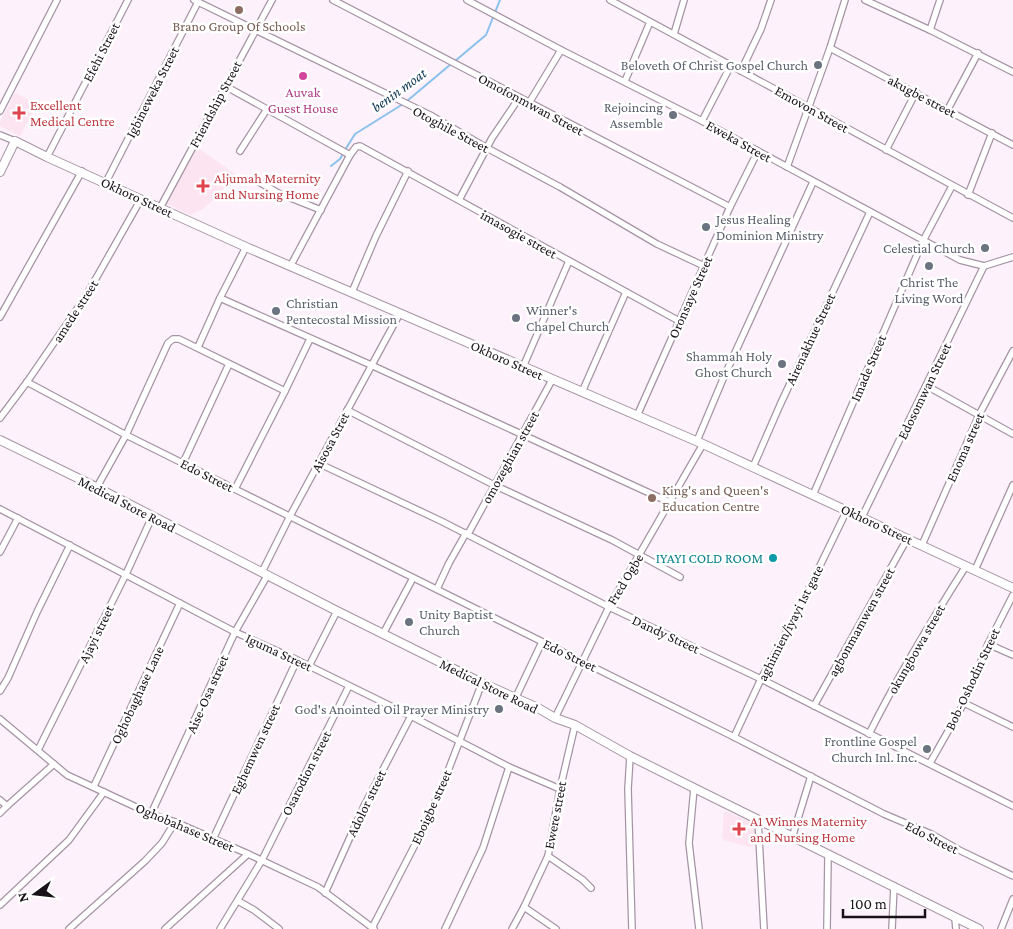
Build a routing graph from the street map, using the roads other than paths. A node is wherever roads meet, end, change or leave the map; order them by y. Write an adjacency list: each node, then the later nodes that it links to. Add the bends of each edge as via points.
1 (57, 0): 31 (street)
2 (128, 0): 42 (street, Efehi Street)
3 (272, 0): 14 (street, Friendship Street)
4 (333, 0): 26 (street, Omofonmwan Street)
5 (467, 0): 18 (street, Eweka Street)
6 (611, 0): 13 (street, Emovon Street)
7 (684, 0): 16 (street)
8 (771, 0): 21 (street)
9 (845, 0): 17 (street)
10 (865, 0): 15 (street)
11 (940, 0): 15 (street)
12 (196, 1): 14 (street, Otoghile Street); 48 (street, Igbineweka Street)
13 (650, 22): 16 (street, Emovon Street); 23 (street)
14 (256, 28): 24 (street, Friendship Street); 37 (street, Otoghile Street, via 430,115)
15 (930, 30): 19 (street)
16 (674, 34): 20 (street, Emovon Street)
17 (830, 48): 25 (street, akugbe street); 28 (street)
18 (561, 50): 23 (street, Eweka Street); 27 (street)
19 (978, 54): 22 (street); 30 (street)
20 (731, 65): 21 (street, Emovon Street); 32 (street)
21 (741, 71): 28 (street, Emovon Street)
22 (1013, 72)
23 (625, 81): 32 (street, Eweka Street)
24 (224, 86): 29 (street); 54 (street, Friendship Street)
25 (916, 92): 30 (street, akugbe street); 38 (street)
26 (519, 98): 27 (street, Omofonmwan Street); 37 (street)
27 (529, 103): 55 (street, Omofonmwan Street)
28 (808, 107): 38 (street, Emovon Street); 43 (street)
29 (267, 109): 39 (street); 41 (street)
30 (948, 109): 33 (street, akugbe street)
31 (0, 111)
32 (702, 121): 40 (street, Eweka Street)
33 (992, 133): 36 (street, akugbe street); 51 (street)
34 (0, 134): 35 (street, Okhoro Street)
35 (15, 141): 42 (street, Okhoro Street); 46 (street)
36 (1013, 145)
37 (487, 148): 53 (street); 64 (street, Otoghile Street, via 560,186 657,244)
38 (886, 150): 50 (street, Emovon Street)
39 (240, 151)
40 (758, 151): 43 (street, Eweka Street); 55 (street, Oronsaye Street)
41 (350, 155): 45 (street, imasogie street, via 360,146); 56 (street)
42 (47, 157): 44 (street, Okhoro Street)
43 (787, 167): 49 (street, Eweka Street)
44 (82, 171): 48 (street, Okhoro Street); 70 (street)
45 (408, 171): 53 (street, imasogie street); 66 (street)
46 (0, 172)
47 (254, 179): 56 (street, via 278,193)
48 (106, 182): 52 (street, Okhoro Street)
49 (813, 182): 57 (street, Eweka Street); 91 (street, Fred Ogbe, via 723,380)
50 (952, 186): 51 (street, Emovon Street); 59 (street, Imade Street)
51 (968, 195): 58 (street, Emovon Street)
52 (141, 199): 54 (street, Okhoro Street); 79 (street, amede street, via 86,296)
53 (459, 200): 62 (street, imasogie street)
54 (160, 208): 60 (street, Okhoro Street)
55 (730, 208): 64 (street, Oronsaye Street)
56 (321, 210): 63 (street)
57 (870, 212): 59 (street, Eweka Street); 94 (street, Airenakhue Street)
58 (1013, 218)
59 (923, 241): 65 (street, Eweka Street, via 960,260); 99 (street, Imade Street)
60 (246, 247): 63 (street, Okhoro Street); 68 (street)
61 (1013, 258): 65 (street, Eweka Street)
62 (569, 261): 67 (street, imasogie street); 77 (street)
63 (291, 265): 66 (street, Okhoro Street)
64 (704, 266): 71 (street, Oronsaye Street)
65 (984, 266): 80 (street, Edosomwan Street)
66 (352, 292): 69 (street, Okhoro Street)
67 (626, 292): 71 (street, imasogie street); 82 (street)
68 (220, 298): 72 (street); 73 (street)
69 (400, 313): 76 (street, Aisosa Stret); 77 (street, Okhoro Street)
70 (0, 317)
71 (679, 321): 85 (street, Oronsaye Street)
72 (310, 339): 76 (street); 81 (street)
73 (198, 348): 75 (street); 88 (street, via 179,339 168,343)
74 (1013, 351): 84 (street, Enoma street)
75 (229, 364): 81 (street); 92 (street)
76 (371, 365): 83 (street, Aisosa Stret); 89 (street)
77 (523, 367): 78 (street, Okhoro Street)
78 (552, 380): 82 (street, Okhoro Street); 89 (street, omozeghian street)
79 (27, 382): 86 (street, amede street); 88 (street, Edo Street)
80 (926, 386): 84 (street); 105 (street, Edosomwan Street)
81 (285, 391): 98 (street)
82 (582, 392): 85 (street, Okhoro Street)
83 (347, 410): 93 (street, Aisosa Stret); 95 (street)
84 (979, 415): 87 (street); 110 (street, Enoma street)
85 (637, 416): 91 (street, Okhoro Street)
86 (0, 418)
87 (1013, 434)
88 (126, 435): 92 (street, Edo Street); 97 (street)
89 (521, 435): 95 (street, omozeghian street); 100 (street)
90 (0, 440): 97 (street, Medical Store Road)
91 (700, 443): 94 (street, Okhoro Street); 100 (street, Fred Ogbe)
92 (183, 463): 98 (street, Edo Street)
93 (318, 463): 103 (street, Aisosa Stret); 107 (street, Dandy Street)
94 (753, 467): 99 (street, Okhoro Street)
95 (494, 485): 107 (street, omozeghian street); 112 (street)
96 (1013, 486): 114 (street)
97 (97, 487): 104 (street, Medical Store Road)
98 (235, 489): 103 (street, Edo Street)
99 (813, 494): 102 (street, Okhoro Street)
100 (669, 502): 112 (street, Fred Ogbe)
101 (0, 509): 106 (street, Iguma Street)
102 (846, 510): 105 (street, Okhoro Street); 133 (street, aghimien/iyayi 1st gate, via 798,611)
103 (290, 516): 116 (street, Aisosa Stret); 118 (street, Edo Street)
104 (152, 517): 115 (street, Ajayi street); 116 (street, Medical Store Road)
105 (862, 517): 108 (street, Okhoro Street)
106 (18, 518): 109 (street, Iguma Street); 111 (street)
107 (467, 534): 120 (street, omozeghian street); 123 (street, Dandy Street)
108 (907, 539): 110 (street, Okhoro Street); 139 (street, agbonmamwen street)
109 (70, 545): 115 (street, Iguma Street); 136 (street)
110 (922, 545): 113 (street, Okhoro Street)
111 (0, 552)
112 (639, 556): 117 (street); 123 (street, Fred Ogbe)
113 (966, 566): 114 (street, Okhoro Street); 145 (street, okungbowa street, via 888,696)
114 (975, 570): 119 (street, Okhoro Street)
115 (126, 574): 122 (street, Iguma Street); 148 (street, Ajayi street)
116 (264, 574): 124 (street, Medical Store Road); 125 (street, Aise-Osa street)
117 (680, 577)
118 (413, 578): 120 (street, Edo Street); 126 (street)
119 (1013, 588)
120 (437, 589): 127 (street, Edo Street)
121 (1013, 594): 128 (street, Bob-Oshodin Street)
122 (180, 603): 125 (street, Iguma Street); 154 (street, Oghobaghase Lane)
123 (609, 607): 131 (street, Fred Ogbe); 133 (street, Dandy Street)
124 (337, 611): 126 (street, Medical Store Road); 132 (street)
125 (234, 632): 130 (street, Iguma Street); 162 (street, Aise-Osa street)
126 (383, 634): 134 (street, Medical Store Road)
127 (542, 642): 131 (street, Edo Street); 137 (street)
128 (988, 644): 129 (street); 138 (street, Bob-Oshodin Street)
129 (1013, 655)
130 (296, 660): 132 (street, Iguma Street); 166 (street, Eghemwen street)
131 (583, 662): 141 (street, Fred Ogbe); 146 (street, Edo Street)
132 (309, 666): 135 (street, Iguma Street)
133 (761, 679): 139 (street, Dandy Street); 146 (street, aghimien/iyayi 1st gate)
134 (482, 683): 137 (street, Medical Store Road); 147 (street, Eboigbe street)
135 (349, 686): 140 (street, Iguma Street); 170 (street, Osarodion street)
136 (0, 691)
137 (515, 699): 141 (street, Medical Store Road)
138 (964, 703): 144 (street); 150 (street, Bob-Oshodin Street)
139 (814, 706): 145 (street, Dandy Street)
140 (411, 716): 147 (street, Iguma Street); 174 (street, Adolor street, via 364,806)
141 (555, 718): 143 (street, Medical Store Road)
142 (0, 719): 148 (street, Oghobahase Street)
143 (575, 725): 149 (street, Medical Store Road); 156 (street, Ewere street)
144 (1013, 727)
145 (869, 734): 150 (street, Dandy Street)
146 (734, 737): 153 (street, Edo Street)
147 (460, 740): 152 (street, Iguma Street); 180 (street, Eboigbe street, via 420,835)
148 (38, 750): 151 (street, Oghobahase Street)
149 (630, 756): 155 (street, Medical Store Road); 188 (street)
150 (930, 763): 160 (street, Dandy Street)
151 (54, 764): 154 (street, Oghobahase Street, via 67,775); 159 (street)
152 (508, 767): 156 (street, Iguma Street); 185 (street, via 483,848)
153 (811, 776): 165 (street); 171 (street, Edo Street)
154 (94, 786): 157 (street, Oghobahase Street)
155 (694, 788): 163 (street, Medical Store Road); 189 (street, via 689,844)
156 (560, 789): 169 (street, Ewere street)
157 (104, 792): 162 (street, Oghobahase Street); 177 (street, via 69,840)
158 (0, 800): 159 (street)
159 (6, 806): 161 (street)
160 (1013, 806)
161 (0, 813)
162 (151, 814): 164 (street, Oghobahase Street)
163 (758, 820): 165 (street, Medical Store Road); 190 (street)
164 (175, 822): 166 (street, Oghobahase Street); 181 (street, via 145,861)
165 (792, 838): 168 (street, Medical Store Road)
166 (214, 839): 167 (street, Oghobahase Street)
167 (248, 854): 170 (street, Oghobahase Street); 182 (street)
168 (828, 855): 172 (street, Medical Store Road); 191 (street)
169 (548, 856): 173 (street); 178 (street, Ewere street)
170 (262, 860): 174 (street, Oghobahase Street); 176 (street, Osarodion street)
171 (1013, 876)
172 (894, 886): 179 (street, Medical Store Road); 192 (street)
173 (591, 888)
174 (325, 893): 180 (street, Oghobahase Street)
175 (1013, 899): 195 (street)
176 (238, 901): 183 (street, Osarodion street); 184 (street)
177 (0, 905)
178 (524, 907): 186 (street, Ewere street); 187 (street)
179 (955, 918): 193 (street); 194 (street, Medical Store Road)
180 (373, 928)
181 (69, 929)
182 (165, 929)
183 (220, 929)
184 (279, 929)
185 (445, 929)
186 (512, 929)
187 (556, 929)
188 (632, 929)
189 (699, 929)
190 (764, 929)
191 (827, 929)
192 (892, 929)
193 (956, 929)
194 (979, 929)
195 (1001, 929)

